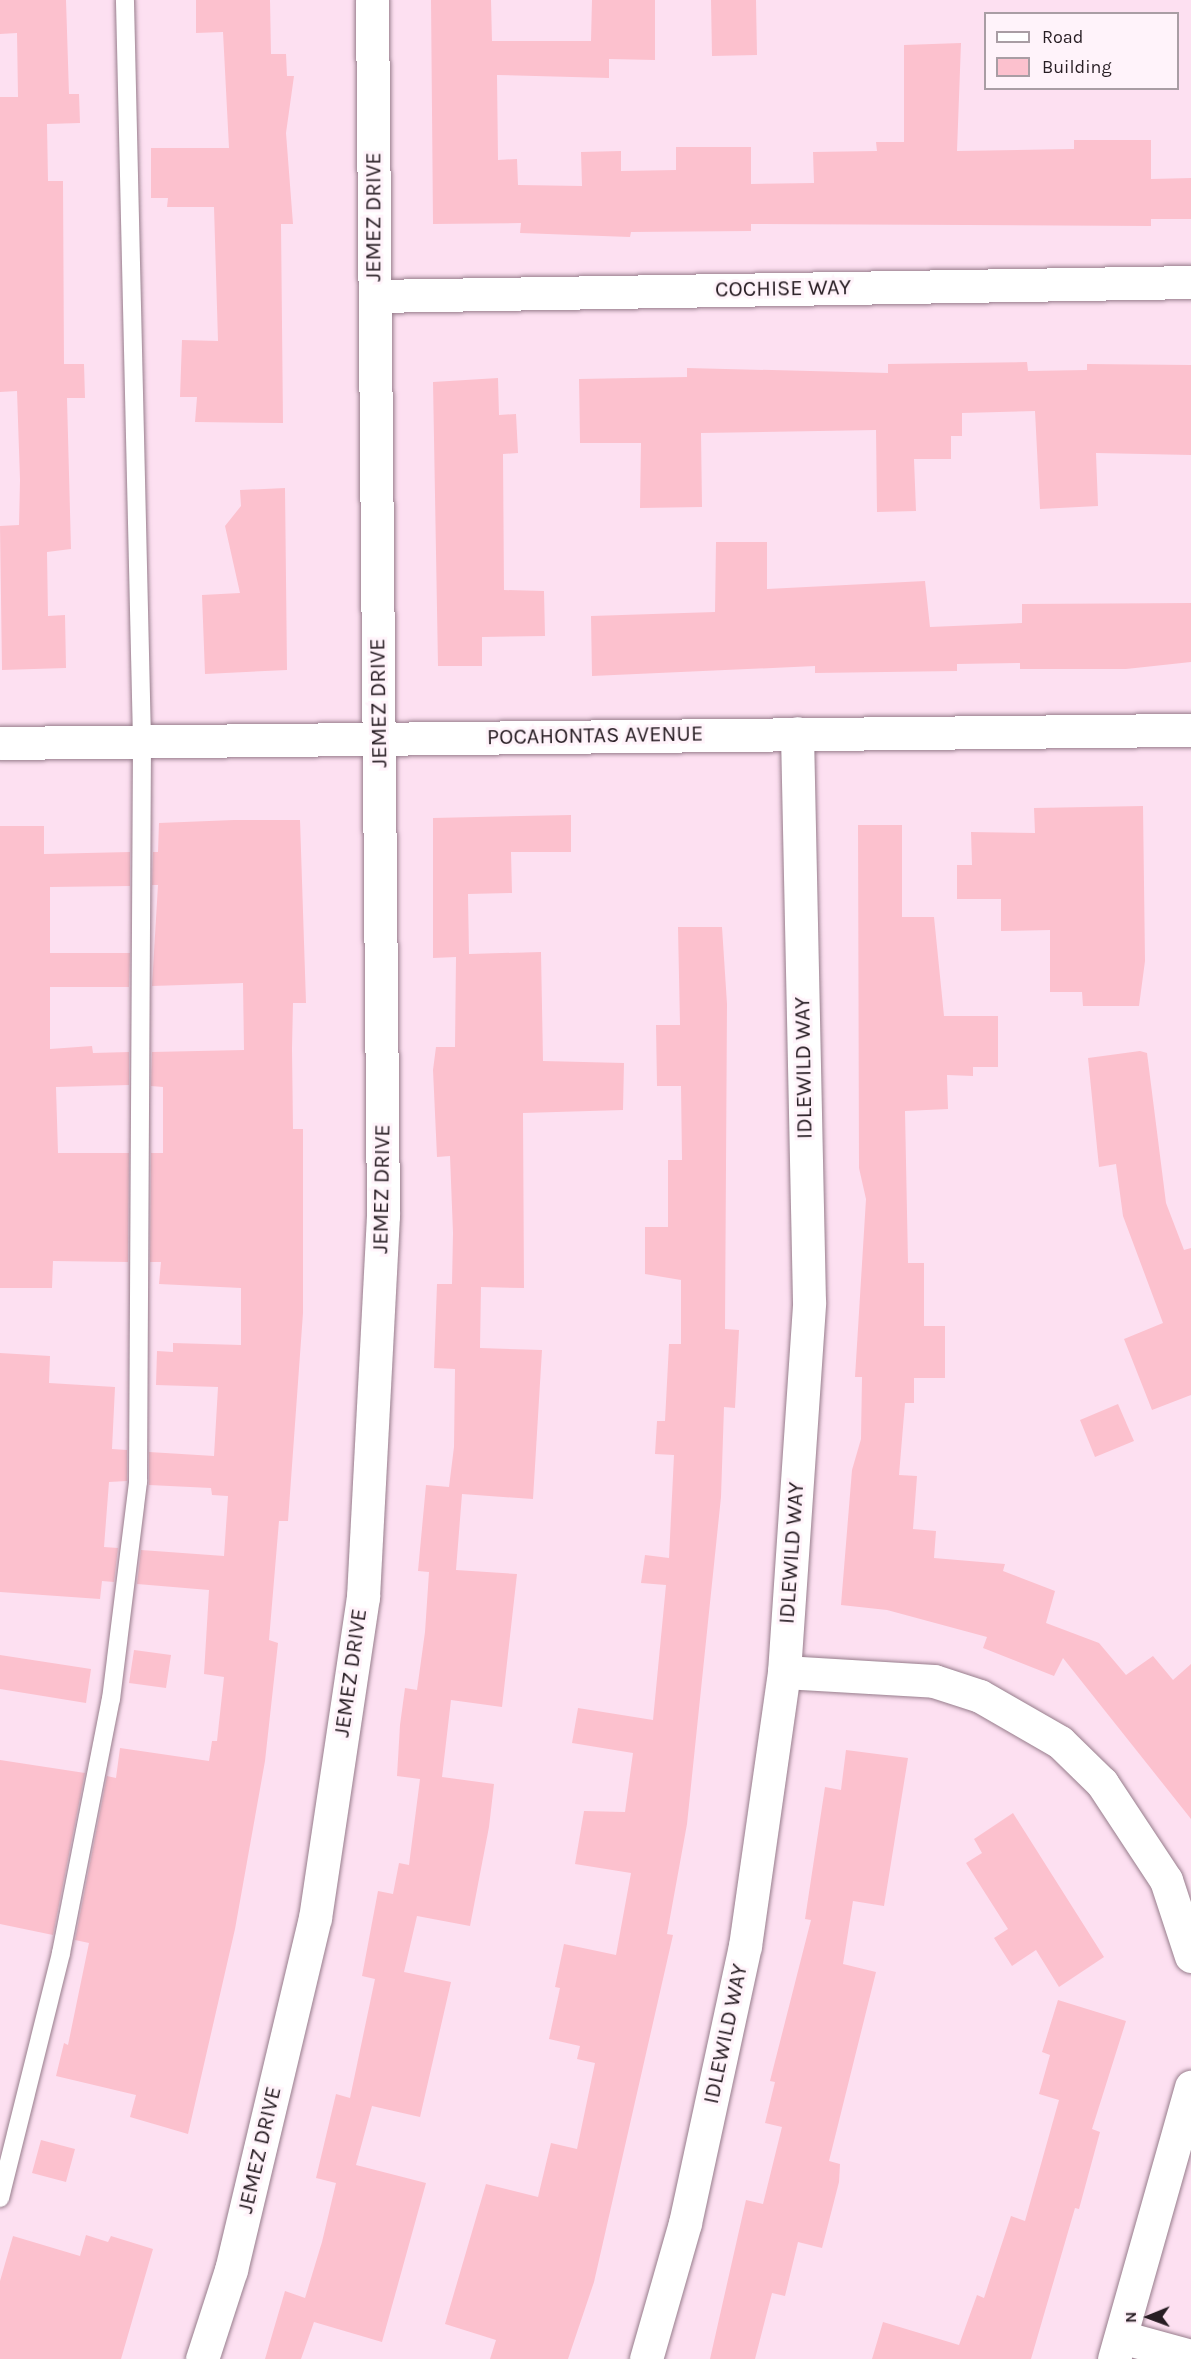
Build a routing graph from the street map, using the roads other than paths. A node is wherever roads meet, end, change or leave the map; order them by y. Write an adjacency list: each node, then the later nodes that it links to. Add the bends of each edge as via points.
1 (125, 0): 7 (lane)
2 (372, 0): 4 (street, JEMEZ DRIVE)
3 (1191, 282): 4 (street, COCHISE WAY)
4 (375, 296): 8 (street, JEMEZ DRIVE)
5 (1191, 730): 6 (street, POCAHONTAS AVENUE)
6 (797, 733): 8 (street, POCAHONTAS AVENUE); 10 (street, IDLEWILD WAY, via 810,1302)
7 (142, 740): 8 (street, POCAHONTAS AVENUE); 9 (street, POCAHONTAS AVENUE); 13 (lane, via 138,1482 111,1699 61,1953)
8 (380, 740): 16 (street, JEMEZ DRIVE, via 383,1215 363,1597 315,1918 231,2270)
9 (0, 743)
10 (784, 1672): 11 (street, via 934,1681 980,1696 1060,1742 1102,1783 1166,1880); 17 (street, IDLEWILD WAY, via 744,1946 685,2223)
11 (1191, 1956)
12 (1191, 2087): 14 (street)
13 (0, 2198)
14 (1118, 2348): 15 (street)
15 (1191, 2356)
16 (202, 2359)
17 (646, 2359)

